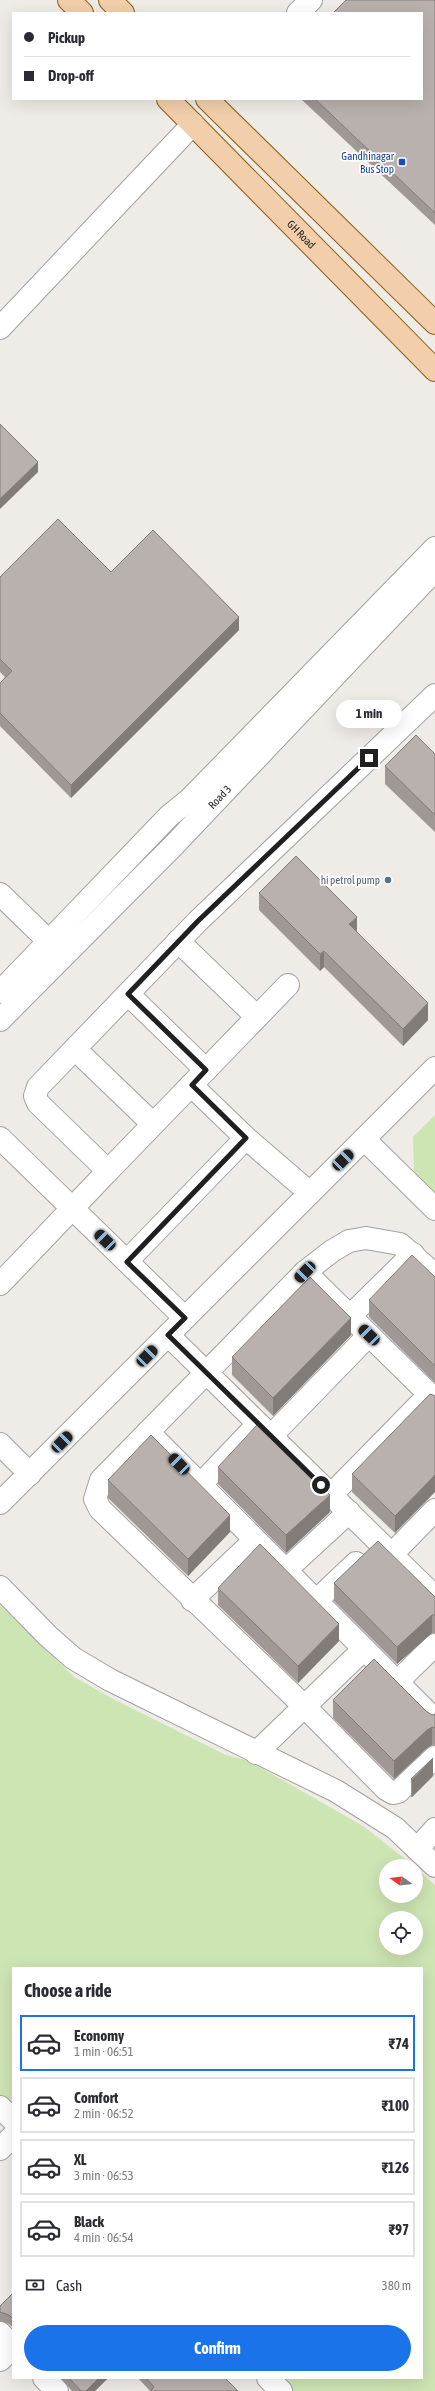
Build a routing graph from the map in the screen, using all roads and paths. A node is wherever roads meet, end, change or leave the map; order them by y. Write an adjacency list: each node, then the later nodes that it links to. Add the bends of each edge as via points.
1 (110, 0): 3 (main road)
2 (311, 0): 4 (street)
3 (122, 12)
4 (299, 12)
5 (169, 100): 7 (main road, GH Road)
6 (210, 100): 8 (main road)
7 (193, 124): 9 (street); 10 (main road, GH Road)
8 (435, 323)
9 (0, 328)
10 (435, 370)
11 (435, 548): 16 (street, Road 3, via 190,799 169,816)
12 (435, 570): 16 (street, Road 3, via 175,844)
13 (435, 695): 15 (street)
14 (0, 894): 16 (street)
15 (178, 941): 19 (street); 20 (street)
16 (57, 949): 18 (street, Road 3); 21 (street, Road 3)
17 (288, 985): 20 (street)
18 (0, 992)
19 (128, 994): 22 (street); 24 (street)
20 (257, 1017): 24 (street)
21 (0, 1020)
22 (75, 1049): 25 (street); 29 (street, via 38,1087 35,1096 38,1104)
23 (435, 1068): 28 (street)
24 (199, 1078): 25 (street); 27 (street)
25 (153, 1124): 29 (street)
26 (0, 1138): 31 (street)
27 (246, 1138): 30 (street); 34 (street)
28 (364, 1139): 30 (street); 32 (street)
29 (108, 1172): 31 (street)
30 (310, 1193): 39 (street)
31 (72, 1209): 34 (street); 37 (street)
32 (435, 1209)
33 (413, 1254): 35 (street, via 400,1244 366,1238 350,1241 332,1251); 36 (street); 38 (street)
34 (127, 1262): 39 (street)
35 (305, 1272): 38 (street); 42 (street)
36 (435, 1275)
37 (0, 1284)
38 (350, 1316): 41 (street)
39 (185, 1318): 40 (street)
40 (168, 1335): 42 (street); 47 (street)
41 (369, 1335): 43 (street); 44 (street)
42 (206, 1373): 44 (street); 45 (street)
43 (432, 1398): 49 (street)
44 (265, 1430): 48 (street); 49 (street)
45 (148, 1432): 48 (street); 58 (street, via 101,1480 95,1499 100,1509)
46 (0, 1444): 47 (street)
47 (30, 1474): 50 (street)
48 (200, 1485): 53 (street)
49 (331, 1495): 52 (street)
50 (0, 1503)
51 (435, 1510): 54 (street)
52 (349, 1512): 54 (street); 55 (street)
53 (256, 1540): 55 (street); 58 (street)
54 (385, 1547): 57 (street); 59 (street)
55 (286, 1570): 59 (street)
56 (0, 1587): 65 (street, via 48,1636 74,1658 110,1680)
57 (435, 1597)
58 (192, 1600): 63 (street)
59 (316, 1601): 61 (street)
60 (435, 1645): 62 (street)
61 (364, 1649): 62 (street); 63 (street)
62 (397, 1682): 64 (street)
63 (305, 1707): 65 (street); 66 (street, via 386,1789 393,1793 398,1792)
64 (435, 1720)
65 (256, 1753): 68 (street, via 362,1806 395,1828)
66 (435, 1756)
67 (435, 1829): 68 (street)
68 (417, 1849): 69 (street)
69 (435, 1866)
70 (0, 2107): 71 (street)
71 (12, 2119)
72 (12, 2137): 73 (street)
73 (0, 2149)
74 (0, 2333): 75 (street)
75 (12, 2346)
76 (12, 2348): 77 (street)
77 (0, 2360)
78 (45, 2379): 80 (street)
79 (269, 2379): 81 (street)
80 (57, 2391)
81 (281, 2391)

